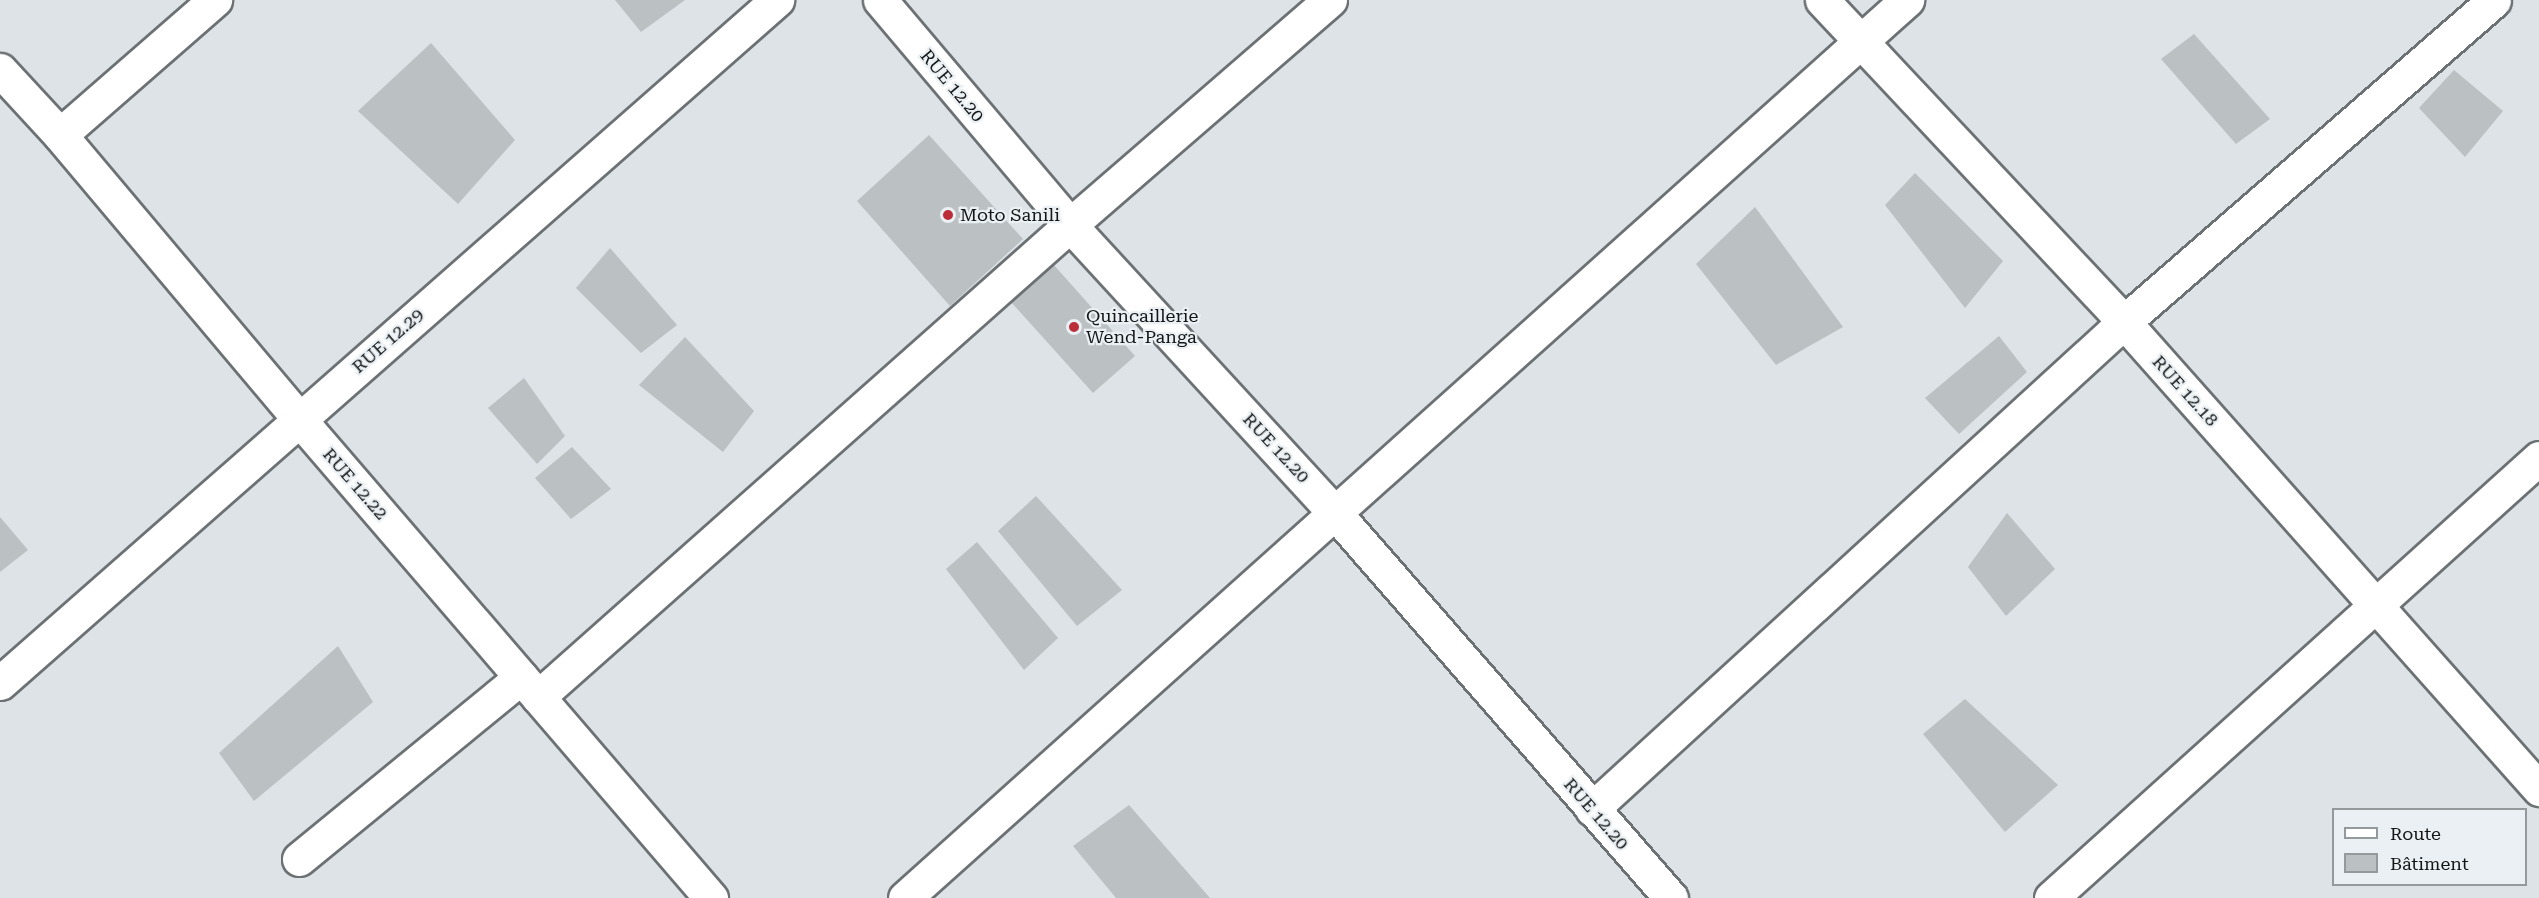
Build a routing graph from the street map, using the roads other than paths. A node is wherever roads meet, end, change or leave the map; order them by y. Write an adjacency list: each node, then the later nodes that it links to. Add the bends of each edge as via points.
1 (215, 0): 10 (street)
2 (777, 0): 13 (street, RUE 12.29)
3 (880, 0): 11 (street, RUE 12.20)
4 (1330, 0): 11 (street)
5 (1822, 0): 8 (street, RUE 12.18)
6 (1907, 0): 8 (street)
7 (2494, 0): 12 (street)
8 (1860, 42): 12 (street, RUE 12.18); 15 (street)
9 (0, 70): 10 (street, RUE 12.22)
10 (60, 135): 13 (street, RUE 12.22)
11 (1070, 225): 15 (street, RUE 12.20); 18 (street)
12 (2124, 322): 16 (street, RUE 12.18); 20 (street)
13 (299, 419): 17 (street, RUE 12.29); 18 (street, RUE 12.22)
14 (2539, 458): 16 (street)
15 (1335, 513): 20 (street, RUE 12.20); 23 (street)
16 (2377, 606): 19 (street, RUE 12.18); 25 (street)
17 (0, 683)
18 (529, 687): 21 (street); 22 (street, RUE 12.22)
19 (2539, 789)
20 (1592, 809): 24 (street, RUE 12.20)
21 (299, 859)
22 (711, 898)
23 (905, 898)
24 (1671, 898)
25 (2051, 898)

